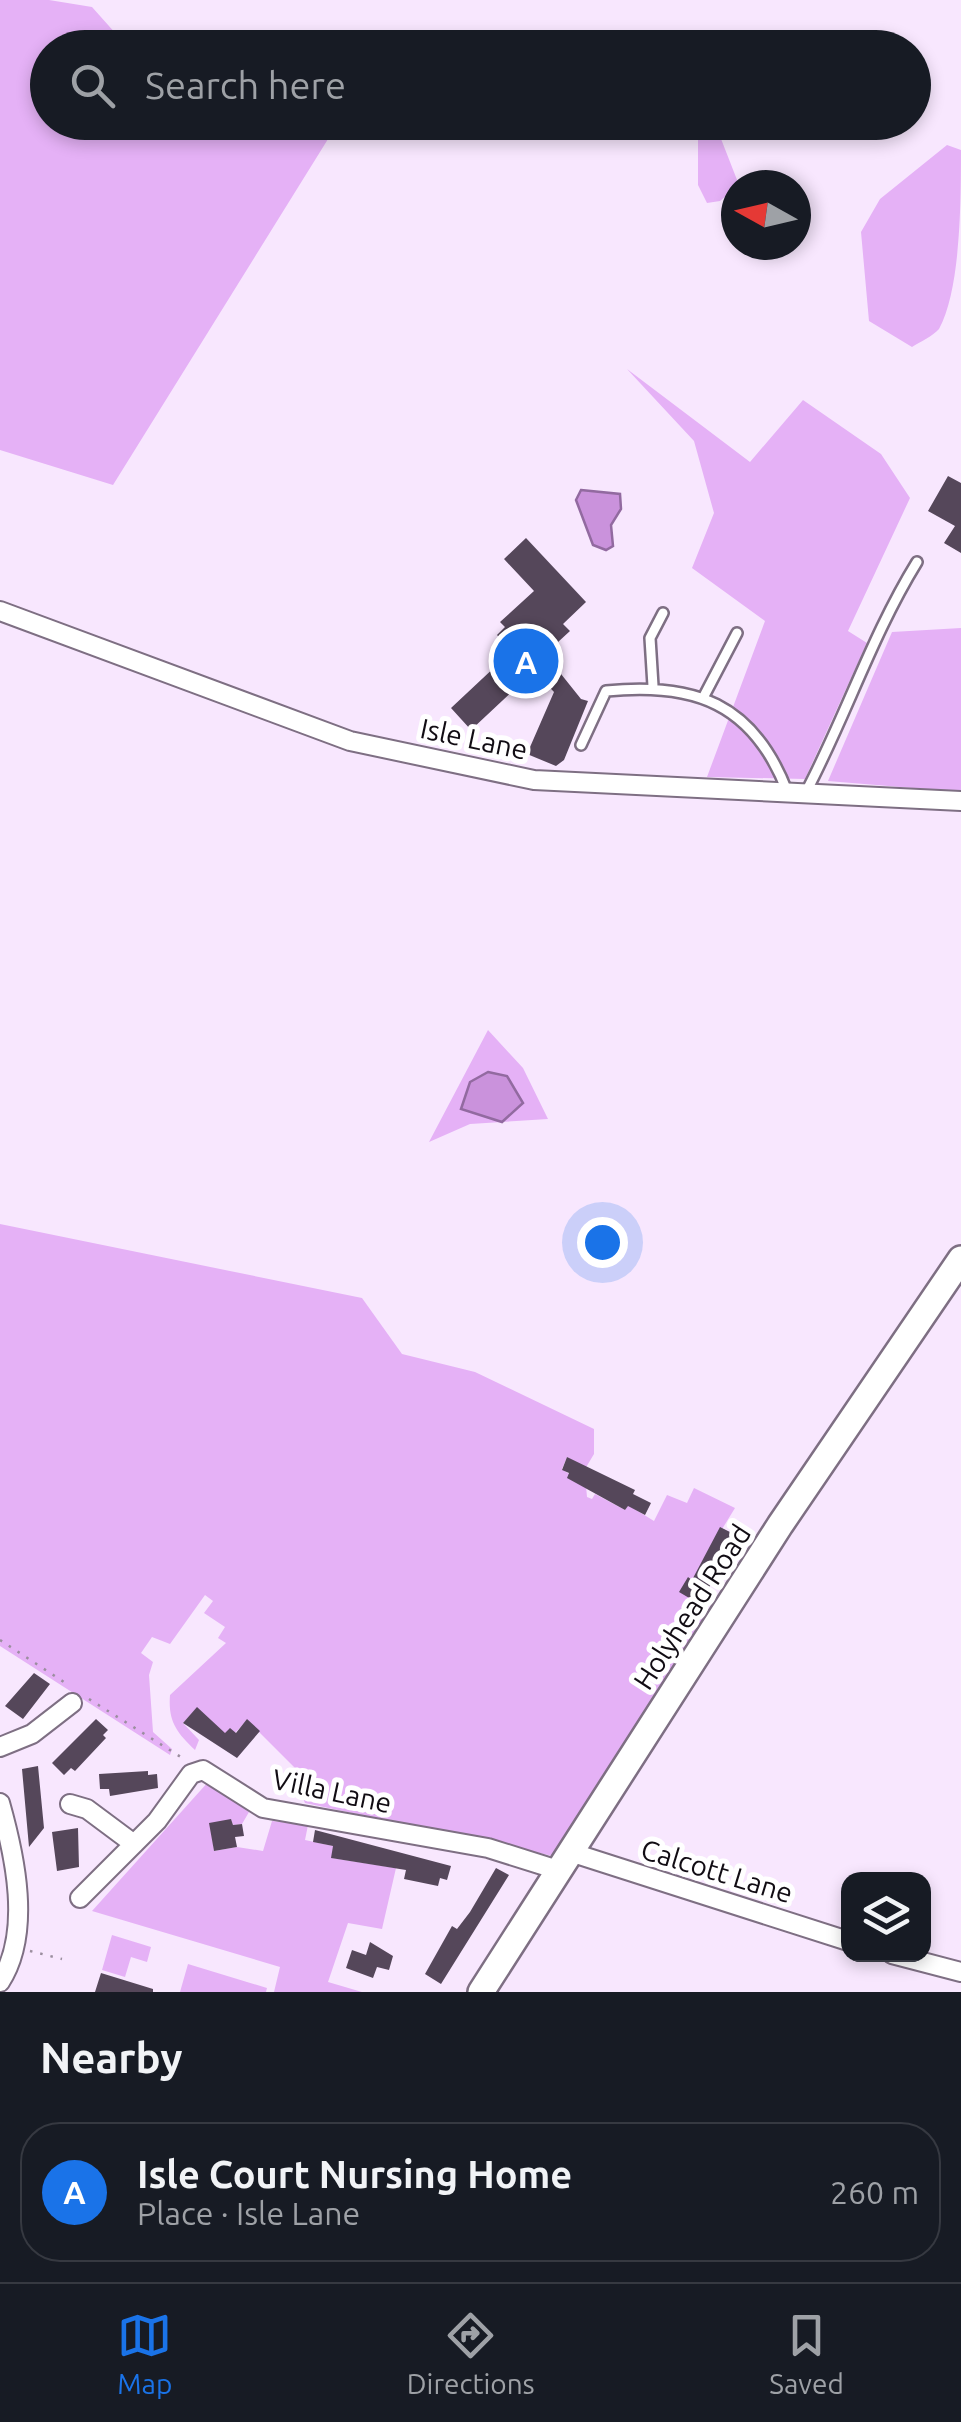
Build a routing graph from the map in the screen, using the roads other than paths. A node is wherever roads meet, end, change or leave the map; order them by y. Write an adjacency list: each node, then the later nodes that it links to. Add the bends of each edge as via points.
1 (917, 562): 8 (lane, via 891,604 837,732)
2 (0, 610): 8 (street, Isle Lane, via 350,741 534,780)
3 (663, 613): 5 (lane, via 650,638)
4 (737, 633): 6 (lane)
5 (653, 686): 6 (lane); 7 (lane, via 606,691)
6 (702, 698): 8 (lane, via 761,739)
7 (581, 745)
8 (796, 791): 9 (street, Isle Lane)
9 (961, 801)
10 (961, 1258): 18 (main road, Holyhead Road)
11 (72, 1703): 12 (street)
12 (46, 1724): 13 (street); 14 (street)
13 (61, 1740)
14 (0, 1746)
15 (70, 1804): 17 (street, via 88,1808)
16 (2, 1814): 23 (street, via 16,1886 15,1944)
17 (134, 1844): 18 (street, Villa Lane, via 191,1774 203,1770 262,1808); 19 (street)
18 (564, 1861): 20 (street, Calcott Lane); 24 (main road, Holyhead Road)
19 (80, 1898)
20 (841, 1939)
21 (923, 1962): 22 (street)
22 (961, 1972)
23 (0, 1982)
24 (481, 1992)

